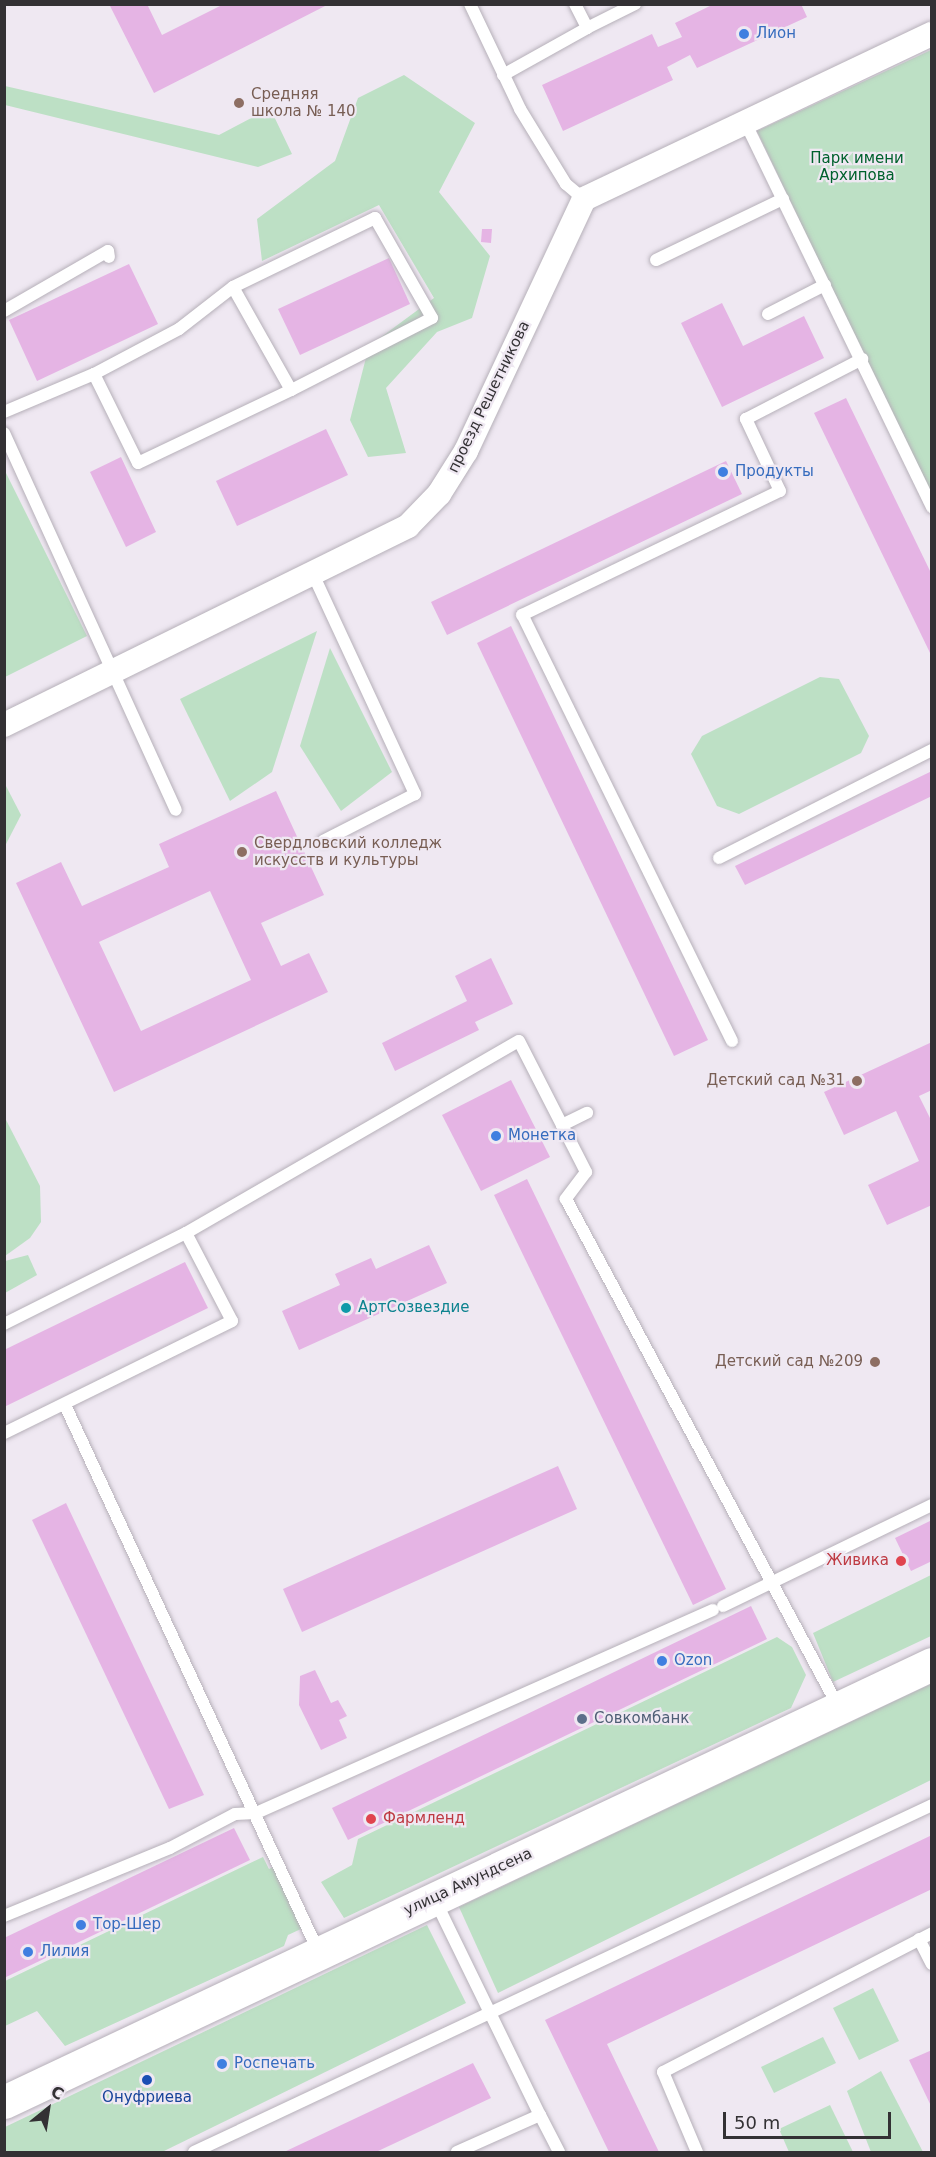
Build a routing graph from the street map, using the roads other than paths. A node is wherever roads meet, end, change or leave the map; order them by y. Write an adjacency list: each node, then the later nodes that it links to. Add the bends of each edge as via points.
1 (470, 4): 6 (lane)
2 (575, 4): 4 (lane)
3 (635, 4): 4 (lane)
4 (587, 28): 6 (lane)
5 (932, 34): 7 (street)
6 (504, 75): 8 (lane, via 566,184)
7 (746, 124): 8 (street); 9 (lane)
8 (584, 199): 22 (street, проезд Решетникова, via 466,451 439,494 408,526)
9 (783, 199): 11 (lane); 12 (lane)
10 (109, 257): 14 (lane, via 108,251)
11 (657, 261)
12 (825, 285): 15 (lane); 16 (lane)
13 (233, 287): 17 (lane, via 179,330); 18 (lane); 18 (lane, via 375,218 432,318)
14 (4, 311)
15 (768, 314)
16 (862, 360): 21 (lane); 29 (lane, via 746,418 780,491 522,615)
17 (94, 374): 18 (lane, via 138,463); 19 (lane)
18 (291, 390)
19 (4, 412)
20 (4, 432): 23 (lane)
21 (932, 507)
22 (312, 572): 23 (street, проезд Решетникова); 27 (lane, via 415,794)
23 (117, 671): 24 (street, проезд Решетникова); 26 (lane)
24 (4, 725)
25 (932, 750): 28 (lane)
26 (176, 810)
27 (323, 842)
28 (719, 858)
29 (732, 1041)
30 (587, 1113): 31 (lane)
31 (562, 1125): 32 (lane, via 519,1041); 37 (lane, via 586,1172 566,1198)
32 (186, 1233): 33 (lane); 34 (lane, via 232,1321)
33 (4, 1324)
34 (65, 1405): 35 (lane); 41 (lane)
35 (4, 1433)
36 (932, 1504): 37 (lane)
37 (773, 1578): 39 (lane); 41 (lane, via 718,1608)
38 (932, 1664): 39 (main road, улица Амундсена)
39 (838, 1706): 42 (main road, улица Амундсена)
40 (932, 1805): 48 (lane)
41 (256, 1813): 43 (lane, via 235,1814); 46 (lane)
42 (434, 1899): 46 (main road, улица Амундсена); 48 (lane)
43 (4, 1916)
44 (932, 1933): 45 (lane)
45 (920, 1939): 47 (lane); 54 (lane, via 663,2072)
46 (319, 1953): 49 (main road, улица Амундсена)
47 (932, 1964)
48 (489, 2011): 50 (lane); 51 (lane)
49 (4, 2102)
50 (540, 2115): 52 (lane); 53 (lane)
51 (194, 2152)
52 (457, 2152)
53 (559, 2152)
54 (697, 2152)

